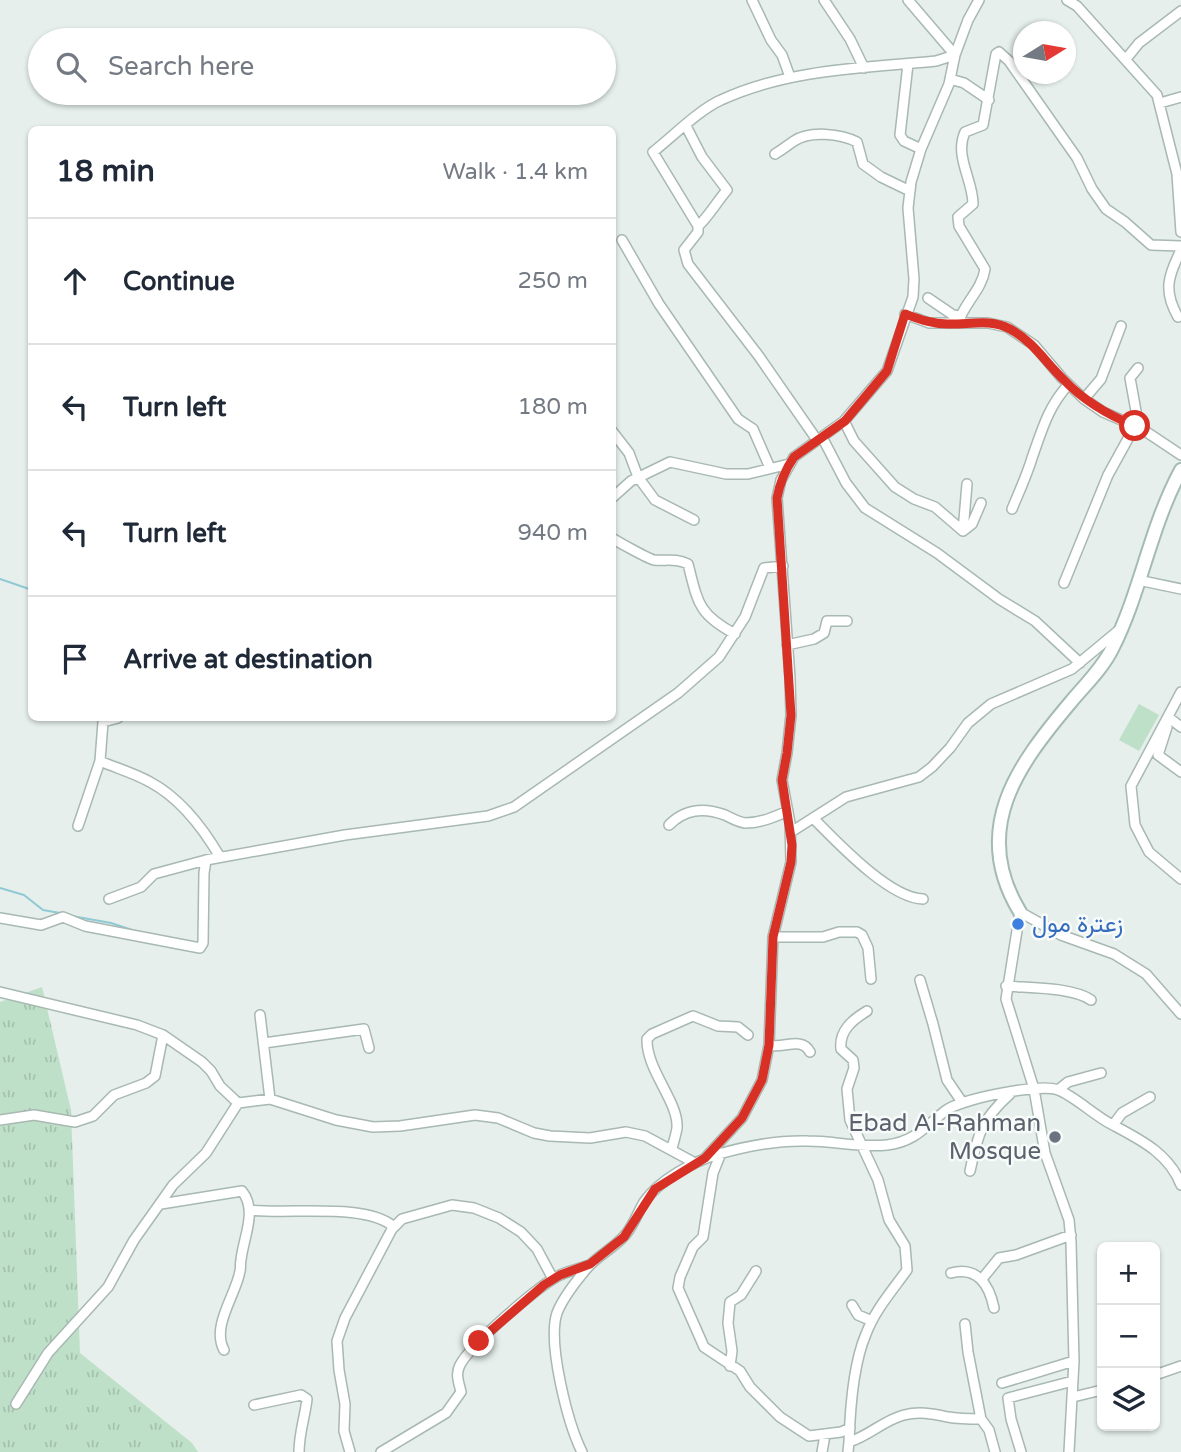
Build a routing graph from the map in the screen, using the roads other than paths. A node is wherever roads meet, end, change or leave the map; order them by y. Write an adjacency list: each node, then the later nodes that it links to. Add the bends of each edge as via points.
1 (752, 0): 11 (street)
2 (824, 0): 10 (street)
3 (908, 0): 7 (street)
4 (979, 0): 7 (street)
5 (1074, 1): 8 (street)
6 (1181, 11): 8 (street, via 1139,43)
7 (955, 55): 9 (street); 12 (street)
8 (1126, 59): 15 (street)
9 (908, 64): 10 (street); 17 (street, via 900,135)
10 (864, 68): 11 (street)
11 (790, 77): 16 (street, via 719,101)
12 (950, 79): 14 (street); 17 (street)
13 (1181, 97): 15 (street)
14 (989, 100): 24 (street, via 999,52 1071,149 1106,209 1151,245); 28 (street, via 983,125 965,132 962,139 973,204 958,217 985,269 984,279)
15 (1160, 103): 19 (street)
16 (686, 126): 21 (street, via 702,158 727,190); 21 (street, via 653,152)
17 (921, 149): 20 (street)
18 (775, 154): 20 (street, via 811,135 850,139 857,142 863,164)
19 (1179, 174): 22 (street)
20 (910, 191): 26 (street, via 914,279 913,297)
21 (698, 226): 36 (street, via 684,250 688,264)
22 (1181, 232)
23 (622, 240): 39 (street, via 659,304 730,407 753,429)
24 (1181, 248): 27 (street, via 1167,288)
25 (928, 298): 28 (street)
26 (905, 314): 28 (street, via 929,323); 33 (street, via 887,371)
27 (1178, 317)
28 (959, 320): 31 (street, via 1007,327 1034,345)
29 (1121, 326): 32 (street, via 1101,379)
30 (1138, 368): 34 (street, via 1130,378)
31 (1069, 385): 32 (street); 45 (street, via 1043,422)
32 (1084, 399): 34 (street)
33 (845, 421): 36 (street); 47 (street, via 854,441 895,487 935,507)
34 (1135, 426): 37 (street); 51 (street, via 1108,475)
35 (616, 436): 41 (street)
36 (819, 438): 38 (street); 57 (street, via 866,508 1035,621)
37 (1181, 455)
38 (789, 464): 39 (street); 49 (street, via 777,498)
39 (770, 468): 41 (street, via 726,474 670,462)
40 (1181, 471): 50 (street)
41 (638, 477): 43 (street); 46 (street, via 655,500)
42 (968, 484): 47 (street)
43 (616, 495)
44 (981, 503): 47 (street, via 972,524)
45 (1012, 509)
46 (694, 520)
47 (963, 531)
48 (616, 540): 55 (street, via 650,560 680,559 688,564 700,607 713,622)
49 (783, 566): 55 (street, via 764,568); 56 (street)
50 (1138, 580): 52 (street); 54 (street)
51 (1064, 583)
52 (1181, 589)
53 (847, 621): 56 (street, via 827,621 824,633 814,639)
54 (1124, 626): 57 (street); 74 (street, via 1110,653 1027,756 1002,810 998,844 1011,898)
55 (735, 634): 69 (street, via 719,657 678,693 514,807)
56 (787, 645): 64 (street, via 791,715 782,780)
57 (1080, 663): 65 (street, via 979,712 919,777 846,797)
58 (1181, 692): 59 (street)
59 (1167, 720): 61 (street); 63 (street, via 1158,755); 71 (street, via 1131,786 1135,825 1149,852)
60 (107, 721): 62 (street, via 103,722)
61 (1181, 727)
62 (100, 761): 67 (street); 69 (street, via 172,796)
63 (1181, 772)
64 (788, 811): 66 (street, via 765,821 742,823 696,809); 68 (street)
65 (813, 818): 68 (street); 73 (street, via 859,863 912,899)
66 (669, 825)
67 (78, 826)
68 (791, 832): 76 (street, via 791,862)
69 (220, 857): 70 (street)
70 (206, 860): 72 (street, via 154,874 141,887); 75 (street, via 200,948 85,926 62,917 41,925)
71 (1181, 879)
72 (109, 899)
73 (923, 899)
74 (1020, 912): 79 (street); 83 (street, via 1061,935 1114,954 1146,974)
75 (0, 918)
76 (773, 937): 77 (street, via 857,932 867,948); 88 (street)
77 (872, 979)
78 (920, 980): 97 (street, via 947,1080)
79 (1006, 986): 81 (street, via 1058,991); 92 (street)
80 (0, 992): 85 (street)
81 (1091, 1000)
82 (867, 1011): 101 (street, via 854,1019 840,1041 841,1049 853,1059 846,1100)
83 (1181, 1014)
84 (260, 1016): 87 (street)
85 (163, 1035): 98 (street, via 202,1062); 99 (street, via 155,1076 114,1095 93,1116 75,1122 34,1115)
86 (748, 1035): 102 (street, via 738,1027 718,1026 693,1016 647,1039 648,1053 676,1118)
87 (264, 1043): 89 (street, via 364,1029); 96 (street)
88 (769, 1045): 90 (street, via 803,1044); 104 (street, via 753,1099)
89 (369, 1048)
90 (810, 1052)
91 (1101, 1073): 93 (street, via 1068,1082)
92 (1034, 1089): 93 (street); 94 (street); 111 (street, via 1045,1153)
93 (1058, 1090): 100 (street)
94 (1011, 1093): 97 (street); 106 (street, via 978,1133)
95 (1150, 1097): 100 (street, via 1122,1113)
96 (270, 1099): 98 (street); 102 (street, via 373,1127 475,1115 550,1136 590,1138 626,1132)
97 (962, 1102): 101 (street, via 923,1132 888,1145)
98 (238, 1103): 108 (street, via 206,1153 173,1185)
99 (0, 1120)
100 (1113, 1125): 107 (street, via 1151,1145)
101 (862, 1146): 103 (street, via 787,1141); 119 (street, via 906,1252 907,1270)
102 (672, 1149): 105 (street)
103 (721, 1153): 104 (street); 123 (street, via 713,1173 704,1237 693,1247 678,1288 704,1347)
104 (705, 1158): 105 (street)
105 (695, 1163): 112 (street, via 655,1189 624,1237)
106 (970, 1171)
107 (1181, 1185)
108 (161, 1204): 109 (street, via 242,1191); 130 (street, via 108,1287 48,1353)
109 (249, 1210): 110 (street, via 366,1213); 121 (street, via 240,1270 220,1332)
110 (394, 1227): 115 (street, via 402,1219 452,1205 474,1208 521,1232 537,1248); 137 (street, via 337,1341 344,1431)
111 (1070, 1235): 116 (street, via 999,1258); 122 (street)
112 (590, 1264): 115 (street); 139 (street, via 558,1312 555,1326 556,1359)
113 (756, 1271): 123 (street, via 741,1295 730,1302)
114 (951, 1273): 116 (street, via 968,1270)
115 (553, 1279): 138 (street, via 479,1341 459,1366 461,1392 446,1413)
116 (982, 1279): 118 (street)
117 (852, 1305): 119 (street, via 858,1315)
118 (994, 1308)
119 (872, 1321): 133 (street, via 856,1374)
120 (965, 1324): 132 (street)
121 (224, 1350)
122 (1074, 1361): 126 (street); 127 (street)
123 (730, 1366): 134 (street, via 740,1371 780,1418 808,1436)
124 (1181, 1366): 125 (street)
125 (1160, 1373)
126 (1073, 1381): 129 (street); 142 (street, via 1009,1398)
127 (1002, 1383)
128 (1097, 1391): 129 (street)
129 (1073, 1397): 143 (street)
130 (16, 1404)
131 (254, 1405): 136 (street, via 290,1396 307,1399)
132 (981, 1419): 135 (street, via 925,1412 903,1415); 141 (street)
133 (850, 1428): 134 (street); 135 (street)
134 (825, 1436): 140 (street)
135 (849, 1447)
136 (299, 1452)
137 (350, 1452)
138 (381, 1452)
139 (582, 1452)
140 (822, 1452)
141 (995, 1452)
142 (1021, 1452)
143 (1069, 1452)

